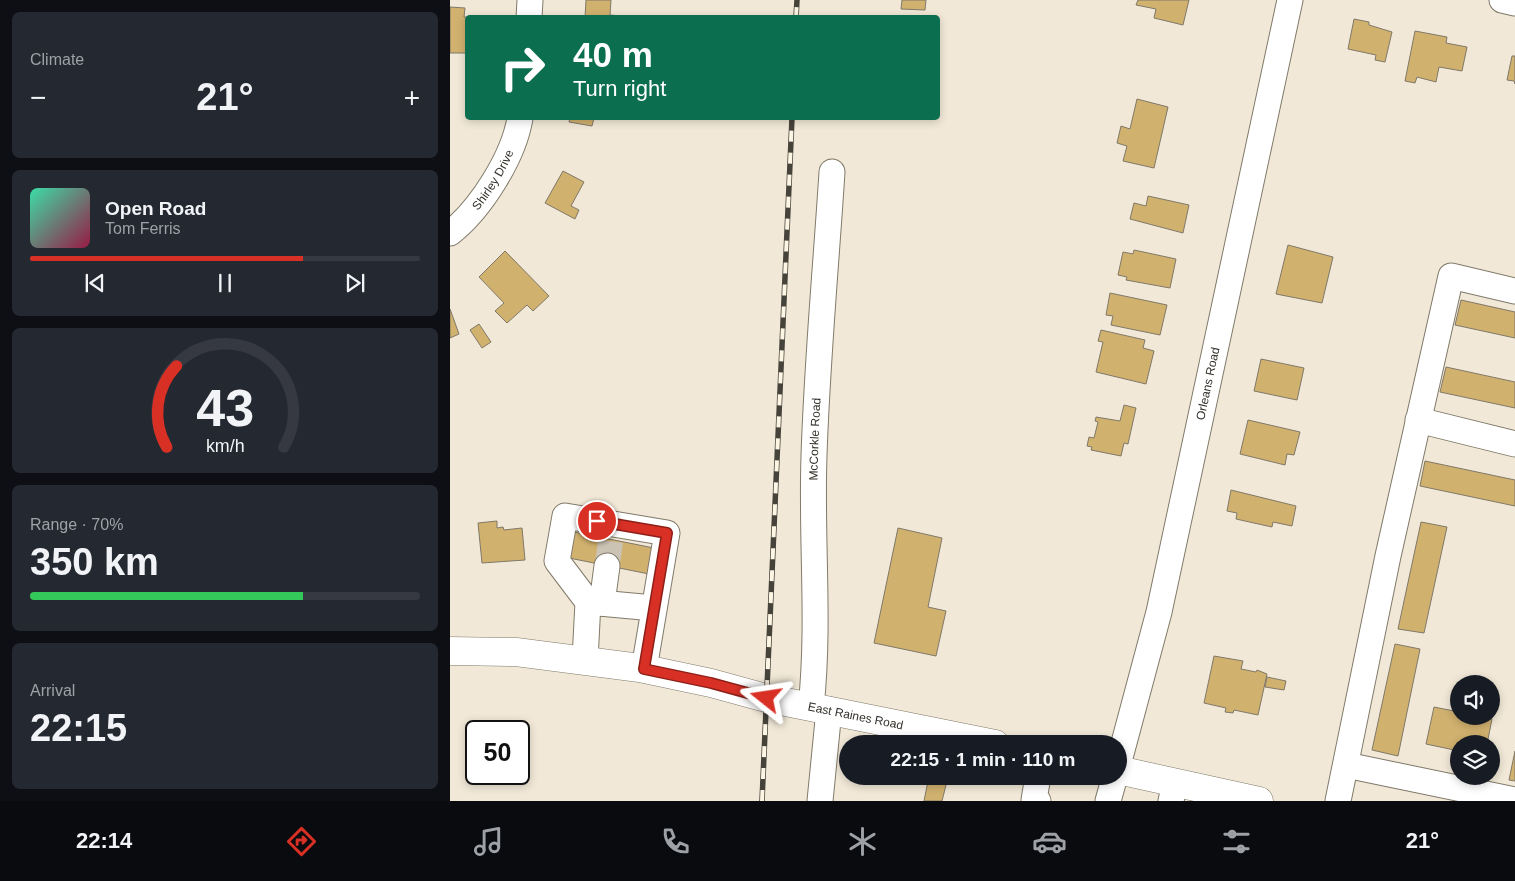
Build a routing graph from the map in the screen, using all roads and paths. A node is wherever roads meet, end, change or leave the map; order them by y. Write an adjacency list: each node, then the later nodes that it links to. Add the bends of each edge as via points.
1 (530, 0): 5 (street)
2 (1290, 0): 20 (street, Orleans Road, via 1159,612)
3 (1502, 0): 4 (street)
4 (1515, 3)
5 (529, 15)
6 (519, 120): 8 (street, Shirley Drive, via 503,166 476,206)
7 (832, 172): 18 (street, McCorkle Road, via 814,457 815,653)
8 (450, 232)
9 (1515, 291): 10 (street, via 1451,276)
10 (1418, 420): 11 (street); 21 (street)
11 (1515, 444)
12 (607, 566): 13 (street)
13 (595, 602): 14 (street); 14 (street, via 557,561 564,516 612,532 667,533); 16 (street)
14 (654, 608): 17 (street)
15 (450, 651): 16 (main road, East Raines Road, via 516,652)
16 (585, 660): 17 (main road, East Raines Road)
17 (644, 669): 18 (main road, East Raines Road)
18 (820, 708): 19 (main road, East Raines Road); 28 (street, McCorkle Road)
19 (951, 735)
20 (1126, 735)
21 (1348, 754): 27 (street); 31 (street)
22 (1127, 773): 25 (main road)
23 (1036, 785): 29 (street, via 1034,800)
24 (1112, 785): 30 (street)
25 (1173, 791): 26 (main road)
26 (1247, 800)
27 (1515, 800)
28 (820, 801)
29 (1038, 801)
30 (1108, 801)
31 (1338, 801)

